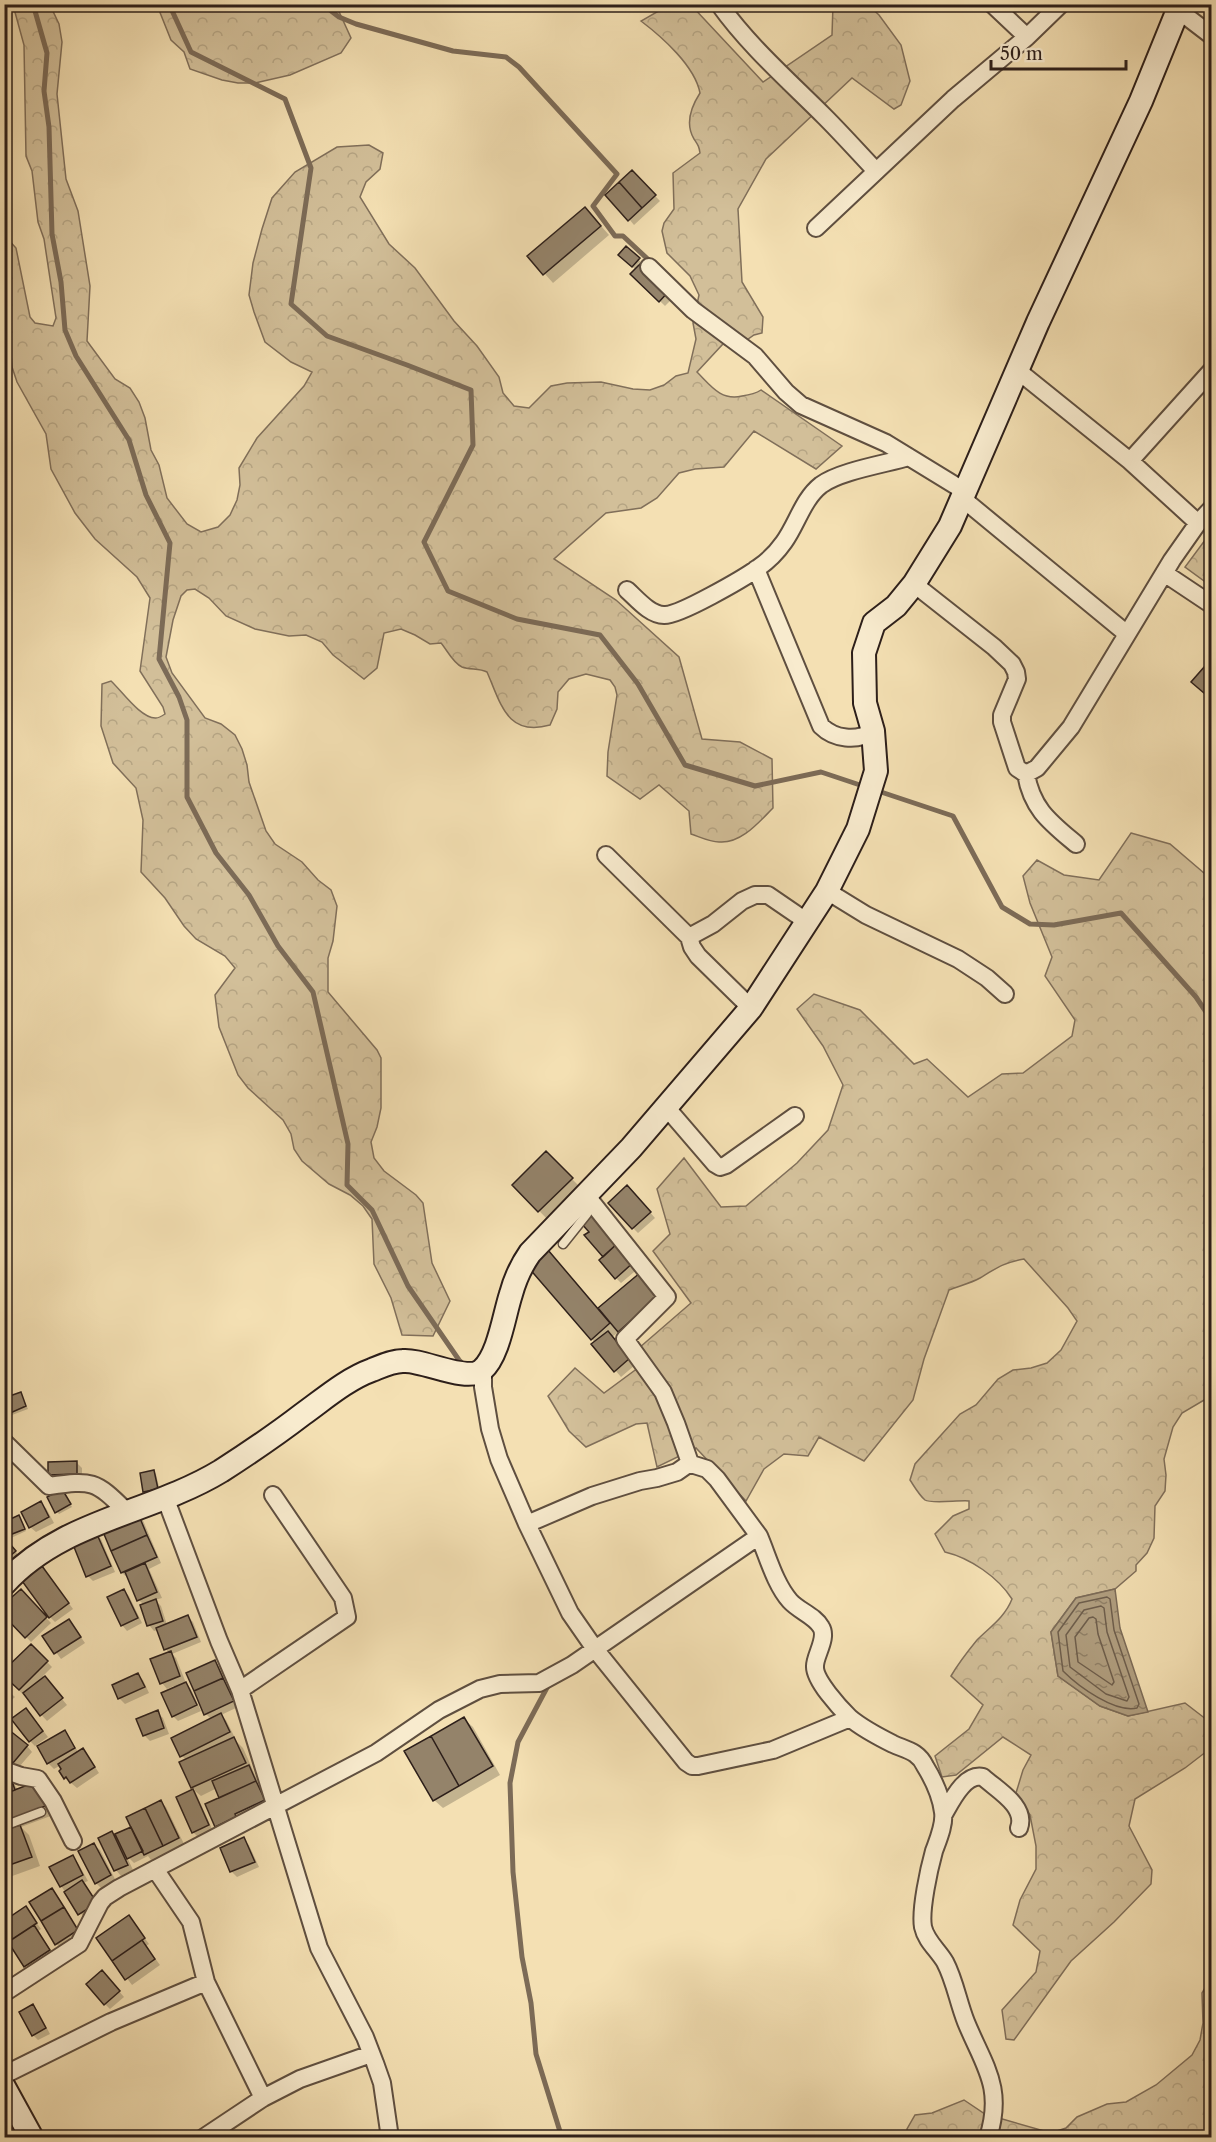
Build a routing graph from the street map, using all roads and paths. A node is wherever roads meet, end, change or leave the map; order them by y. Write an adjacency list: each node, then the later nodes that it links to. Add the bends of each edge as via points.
1 (719, 4): 7 (street, via 756,48)
2 (992, 4): 6 (street)
3 (1061, 4): 6 (street)
4 (1181, 7): 5 (street); 10 (street)
5 (1212, 36)
6 (1027, 37): 7 (street, via 952,99)
7 (876, 171): 8 (street)
8 (816, 228)
9 (649, 267): 12 (street, via 693,310 755,356 801,405)
10 (1017, 370): 13 (street); 14 (street)
11 (1212, 370): 13 (street)
12 (909, 457): 14 (street); 17 (street, via 821,485 784,542)
13 (1130, 461): 16 (street)
14 (964, 495): 19 (street); 22 (street)
15 (1212, 508): 16 (street)
16 (1198, 523): 18 (street)
17 (756, 569): 20 (street, via 666,616 653,613); 23 (street, via 820,726 830,735 842,738)
18 (1164, 573): 21 (street); 22 (street)
19 (914, 584): 23 (street, via 896,606 874,623 864,653 865,703); 24 (street, via 994,647 1017,672 1002,722 1017,768)
20 (627, 590)
21 (1212, 605)
22 (1127, 634): 24 (street, via 1071,727 1037,768)
23 (873, 731): 27 (street, via 876,771 858,829)
24 (1026, 774): 25 (street, via 1037,808)
25 (1076, 844)
26 (606, 855): 29 (street)
27 (827, 891): 28 (street); 30 (street, via 866,915 958,959)
28 (806, 921): 29 (street, via 768,895 755,895); 31 (street)
29 (689, 937): 31 (street, via 698,956)
30 (1005, 994)
31 (751, 1008): 32 (street)
32 (666, 1107): 33 (street, via 720,1167); 34 (street)
33 (795, 1116)
34 (582, 1200): 35 (lane, via 587,1214); 36 (street, via 523,1264 496,1347); 38 (street, via 667,1297 625,1339 663,1392)
35 (563, 1244)
36 (476, 1372): 40 (street, via 464,1374 403,1361 369,1371 219,1472); 42 (street, via 499,1459)
37 (4, 1442): 41 (street, via 49,1486 90,1482)
38 (688, 1463): 42 (street, via 677,1472 592,1496); 43 (street, via 707,1469 717,1479)
39 (273, 1496): 46 (street, via 343,1598 347,1617)
40 (165, 1497): 41 (street); 46 (street)
41 (126, 1511): 44 (street, via 48,1547)
42 (527, 1524): 45 (street, via 570,1613)
43 (759, 1536): 45 (street); 47 (street, via 781,1588 791,1602 821,1625 824,1632 816,1675)
44 (4, 1584)
45 (595, 1649): 47 (street, via 692,1766 772,1750); 49 (street, via 538,1683 480,1689 440,1710 376,1753)
46 (240, 1690): 49 (street)
47 (843, 1721): 51 (street, via 922,1760)
48 (4, 1770): 54 (street, via 38,1779)
49 (275, 1806): 55 (street); 58 (street, via 319,1948)
50 (41, 1812): 52 (lane)
51 (944, 1814): 53 (street, via 964,1785 977,1776 1016,1806 1021,1818); 65 (street, via 928,1879 923,1927 952,1977 992,2081 995,2111)
52 (4, 1826)
53 (1019, 1828)
54 (73, 1841)
55 (155, 1869): 56 (street, via 190,1922); 57 (street, via 105,1897 79,1944)
56 (206, 1982): 59 (street, via 111,2022); 61 (street)
57 (4, 1993)
58 (371, 2054): 61 (street, via 300,2079); 64 (street, via 381,2083)
59 (4, 2075)
60 (4, 2087): 62 (street)
61 (263, 2098): 63 (street)
62 (32, 2138)
63 (202, 2138)
64 (390, 2138)
65 (988, 2138)

